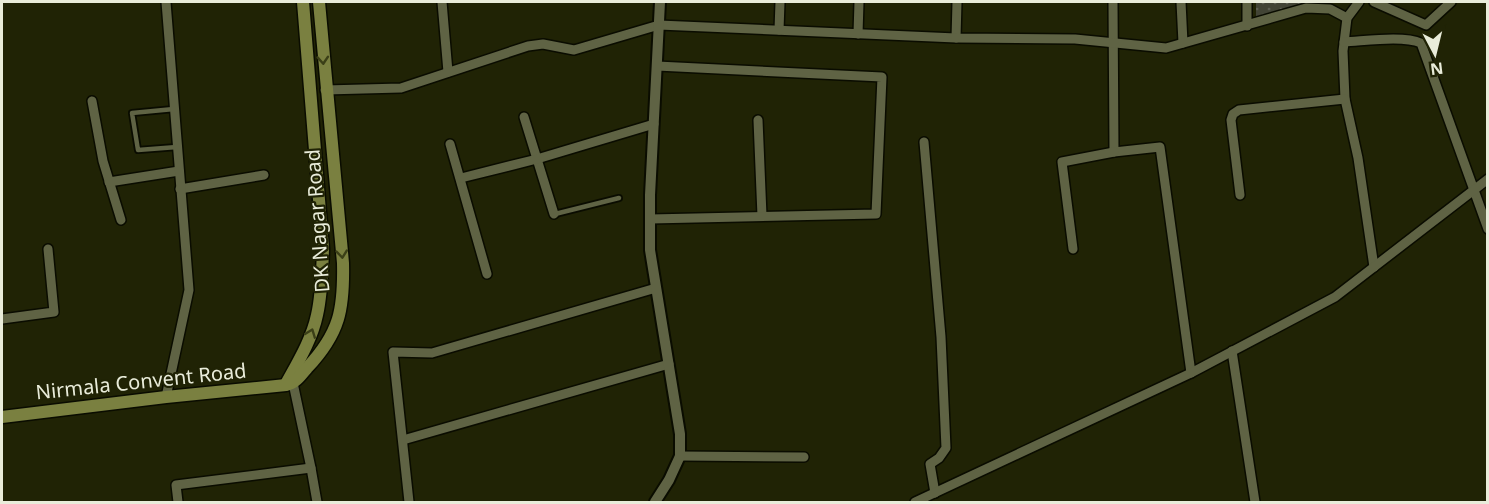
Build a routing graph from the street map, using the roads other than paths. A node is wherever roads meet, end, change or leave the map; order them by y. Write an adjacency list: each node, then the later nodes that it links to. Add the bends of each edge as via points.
1 (166, 2): 29 (street)
2 (303, 2): 61 (main road, DK Nagar Road, one-way to 2, via 317,318 322,289 323,249)
3 (319, 2): 26 (main road, DK Nagar Road, one-way to 26)
4 (442, 2): 25 (street)
5 (660, 2): 16 (street)
6 (780, 2): 18 (street)
7 (859, 2): 19 (street)
8 (957, 2): 20 (street)
9 (1113, 2): 22 (street)
10 (1181, 2): 23 (street)
11 (1247, 2): 17 (street)
12 (1359, 2): 15 (street)
13 (1374, 2): 14 (street, via 1426,25)
14 (1451, 2)
15 (1347, 18): 17 (street, via 1330,9 1306,8); 21 (street)
16 (658, 25): 18 (street); 24 (street); 25 (street, via 574,50 528,45)
17 (1247, 26): 23 (street)
18 (779, 30): 19 (street)
19 (858, 34): 20 (street)
20 (956, 38): 22 (street)
21 (1344, 42): 27 (street); 44 (street, via 1421,43)
22 (1113, 43): 23 (street, via 1166,48); 36 (street)
23 (1183, 43)
24 (657, 66): 32 (street); 48 (street, via 882,77 876,214)
25 (448, 72): 26 (street, via 401,88)
26 (325, 90): 61 (main road, DK Nagar Road, one-way to 61, via 343,263 343,298 332,337)
27 (1345, 99): 45 (street, via 1239,110 1233,114); 54 (street)
28 (92, 101): 42 (street)
29 (174, 109): 35 (street); 35 (lane, via 132,112 138,150)
30 (524, 117): 37 (street)
31 (758, 120): 48 (street)
32 (654, 124): 37 (street); 49 (street)
33 (924, 142): 68 (street, via 946,448 930,464)
34 (450, 144): 40 (street)
35 (177, 147): 38 (street)
36 (1114, 152): 53 (street, via 1062,162); 60 (street, via 1160,147)
37 (537, 159): 40 (street); 47 (street)
38 (179, 171): 42 (street); 43 (street)
39 (264, 175): 43 (street)
40 (461, 178): 55 (street)
41 (1488, 179): 44 (street)
42 (109, 182): 50 (street)
43 (180, 189): 62 (street, via 189,290)
44 (1474, 190): 51 (street); 54 (street)
45 (1240, 195)
46 (619, 198): 47 (lane)
47 (554, 214)
48 (762, 216): 49 (street)
49 (650, 219): 56 (street)
50 (121, 220)
51 (1488, 229)
52 (48, 249): 57 (street, via 54,312)
53 (1073, 249)
54 (1374, 267): 58 (street, via 1335,297)
55 (488, 274)
56 (656, 288): 59 (street); 64 (street, via 432,353 393,352)
57 (2, 319)
58 (1232, 351): 60 (street); 74 (street)
59 (669, 364): 64 (street); 65 (street)
60 (1191, 373): 68 (street)
61 (289, 384): 62 (main road, Nirmala Convent Road); 67 (street)
62 (166, 397): 63 (main road, Nirmala Convent Road)
63 (2, 417)
64 (403, 440): 71 (street)
65 (680, 456): 66 (street); 72 (street)
66 (804, 458)
67 (312, 468): 69 (street, via 176,484); 70 (street)
68 (935, 493): 73 (street)
69 (178, 502)
70 (316, 502)
71 (409, 502)
72 (655, 502)
73 (915, 502)
74 (1256, 502)

